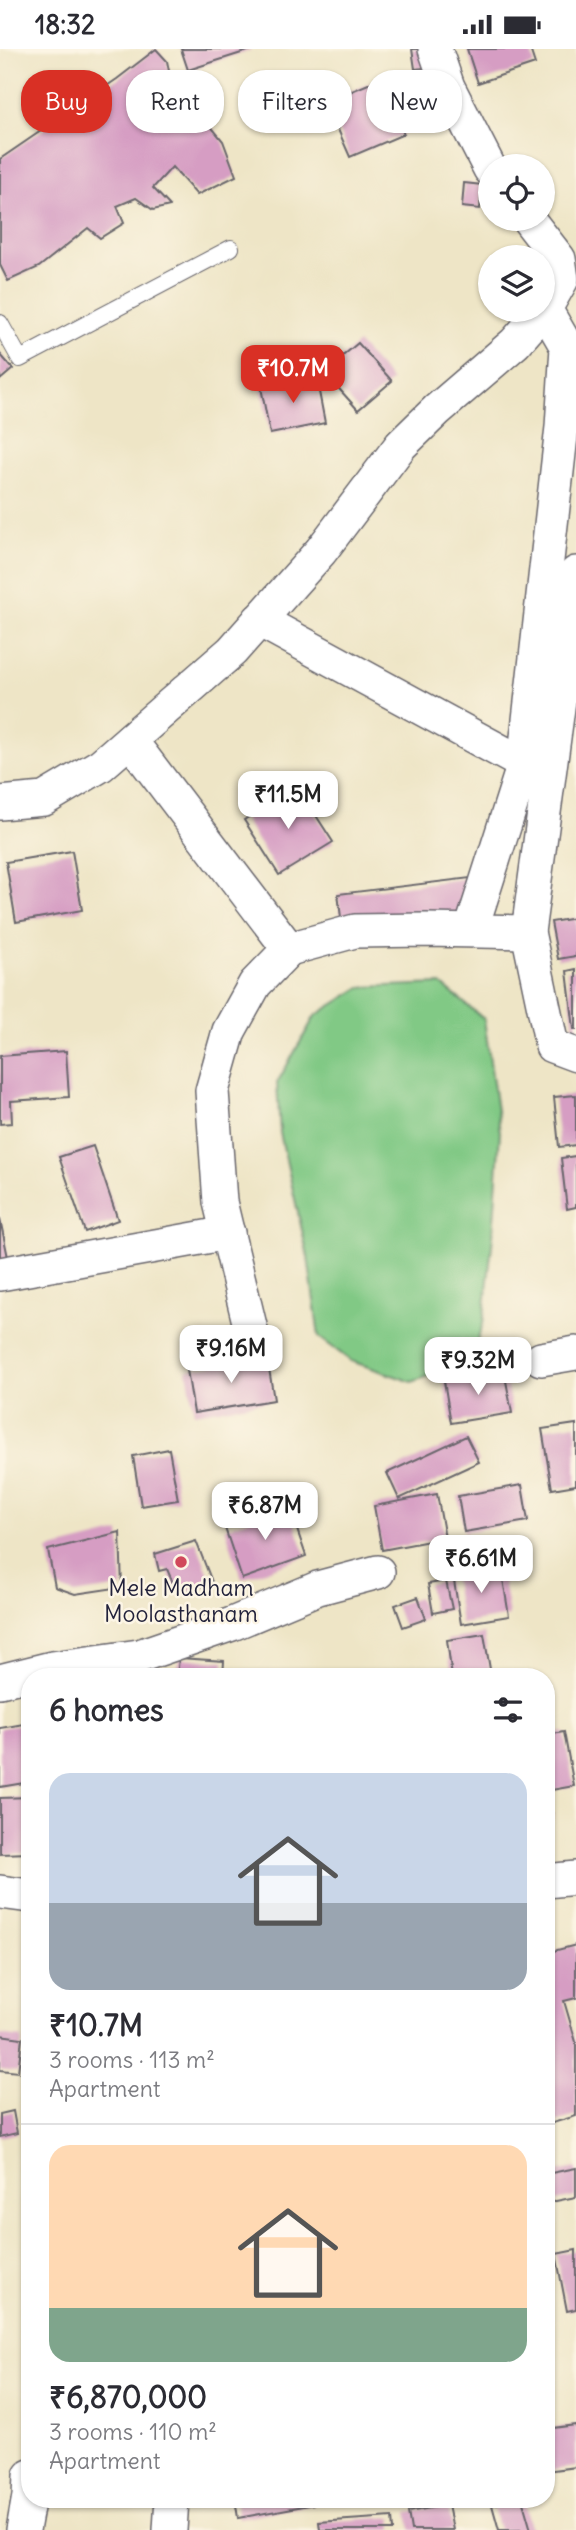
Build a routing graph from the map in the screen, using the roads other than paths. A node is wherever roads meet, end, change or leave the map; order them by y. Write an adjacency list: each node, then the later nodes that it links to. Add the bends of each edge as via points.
1 (435, 49): 2 (street, via 448,87)
2 (482, 154)
3 (537, 231): 5 (street)
4 (231, 248): 9 (lane, via 20,359)
5 (569, 277): 6 (street)
6 (555, 296)
7 (534, 322): 13 (street, via 401,445 321,551)
8 (553, 322): 10 (street, via 567,347)
9 (0, 323)
10 (569, 426): 11 (street)
11 (552, 513): 12 (street); 15 (street)
12 (576, 572): 18 (street)
13 (259, 621): 14 (street, via 233,651); 15 (street)
14 (130, 740): 16 (street, via 102,765 44,799); 19 (street)
15 (524, 764): 17 (street)
16 (0, 803)
17 (471, 930): 18 (street); 19 (street, via 355,931)
18 (528, 932): 20 (street, via 552,1047)
19 (289, 949): 21 (street, via 255,984 229,1031 212,1091 220,1202)
20 (576, 1055)
21 (228, 1233): 22 (street); 23 (street)
22 (0, 1273)
23 (256, 1352)
24 (576, 1353): 25 (street)
25 (541, 1359)
26 (378, 1572): 27 (street, via 318,1588 139,1656)
27 (52, 1668)
28 (21, 1676): 29 (street)
29 (0, 1681)
30 (576, 1878): 31 (street)
31 (555, 1880)
32 (0, 1892): 33 (street)
33 (21, 1895)
34 (27, 2508): 36 (street)
35 (171, 2508): 37 (street)
36 (23, 2530)
37 (170, 2530)

